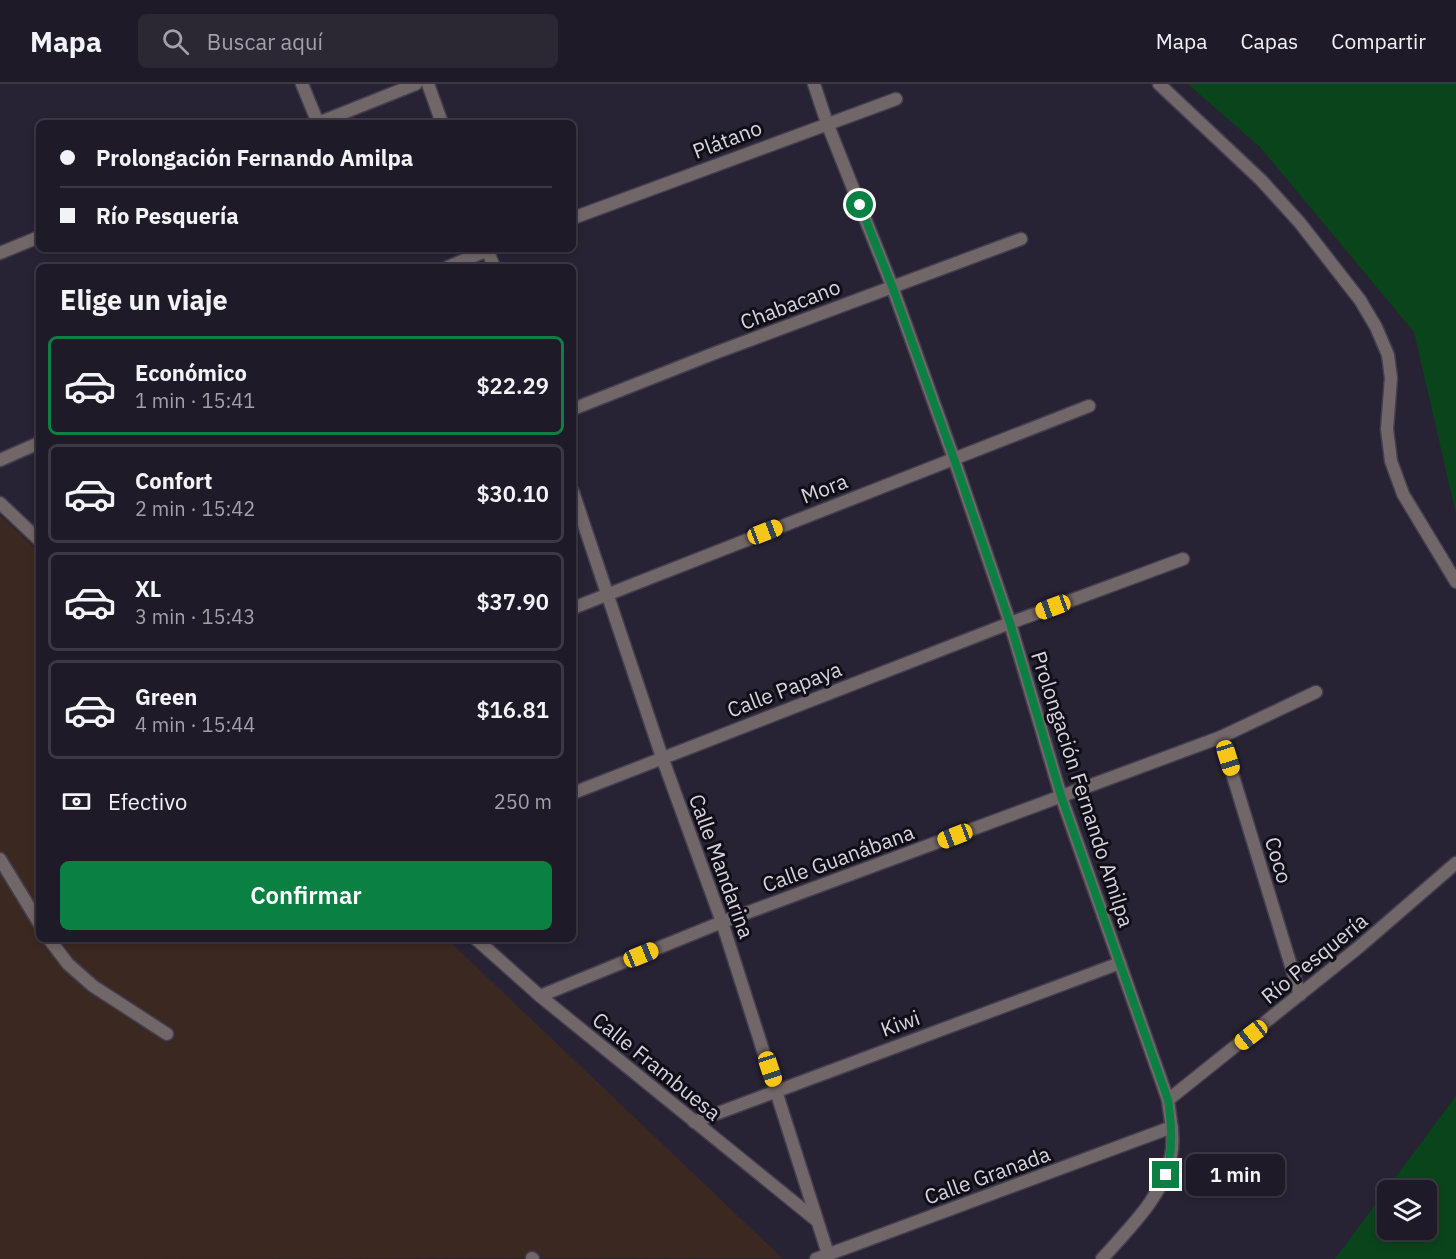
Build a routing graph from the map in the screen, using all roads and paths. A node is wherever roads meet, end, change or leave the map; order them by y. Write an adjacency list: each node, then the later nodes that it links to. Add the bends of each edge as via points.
1 (302, 84): 7 (street)
2 (416, 84): 8 (street)
3 (428, 84): 9 (street)
4 (814, 84): 10 (street, Prolongación Fernando Amilpa)
5 (1159, 84): 27 (street, via 1261,180 1360,300 1388,355 1391,378 1387,429 1391,461 1403,494)
6 (896, 99): 10 (street, Plátano)
7 (317, 120)
8 (326, 120)
9 (441, 120)
10 (827, 123): 11 (street, Plátano); 17 (street, Prolongación Fernando Amilpa)
11 (576, 217)
12 (36, 238): 15 (street)
13 (1021, 239): 17 (street, Chabacano)
14 (481, 252): 16 (street)
15 (0, 254)
16 (455, 264)
17 (892, 286): 19 (street, Chabacano); 21 (street, Prolongación Fernando Amilpa)
18 (1089, 406): 21 (street, Mora)
19 (576, 408)
20 (36, 444): 22 (street)
21 (954, 459): 28 (street, Mora); 30 (street, Prolongación Fernando Amilpa)
22 (0, 460)
23 (576, 501): 28 (street, Calle Mandarina)
24 (0, 503): 25 (street)
25 (36, 537)
26 (1183, 559): 30 (street, Calle Papaya)
27 (1456, 582)
28 (607, 595): 29 (street, Mora); 33 (street, Calle Mandarina)
29 (576, 607)
30 (1010, 623): 33 (street, Calle Papaya); 35 (street, Prolongación Fernando Amilpa)
31 (1317, 692): 32 (street, Calle Guanábana)
32 (1221, 736): 35 (street, Calle Guanábana); 43 (street, Coco)
33 (662, 757): 34 (street, Calle Papaya); 39 (street, Calle Mandarina)
34 (576, 792)
35 (1061, 796): 39 (street, Calle Guanábana); 42 (street, Prolongación Fernando Amilpa)
36 (0, 859): 38 (street)
37 (1456, 863): 43 (street, Río Pesquería)
38 (36, 918)
39 (722, 922): 44 (street, Calle Guanábana); 46 (street, Calle Mandarina)
40 (50, 942): 45 (street, via 93,986)
41 (479, 942): 44 (street, Calle Frambuesa)
42 (1120, 963): 46 (street, Kiwi); 47 (street, Prolongación Fernando Amilpa)
43 (1300, 995): 47 (street, Río Pesquería)
44 (540, 996): 48 (street, Calle Frambuesa)
45 (167, 1034)
46 (777, 1090): 48 (street, Kiwi); 50 (street, Calle Mandarina)
47 (1168, 1100): 49 (street)
48 (694, 1122): 50 (street, Calle Frambuesa)
49 (1172, 1127): 51 (street, Calle Granada); 52 (street, via 1172,1154 1166,1175 1150,1203)
50 (816, 1220): 51 (street, Calle Mandarina)
51 (822, 1257)
52 (1102, 1259)

